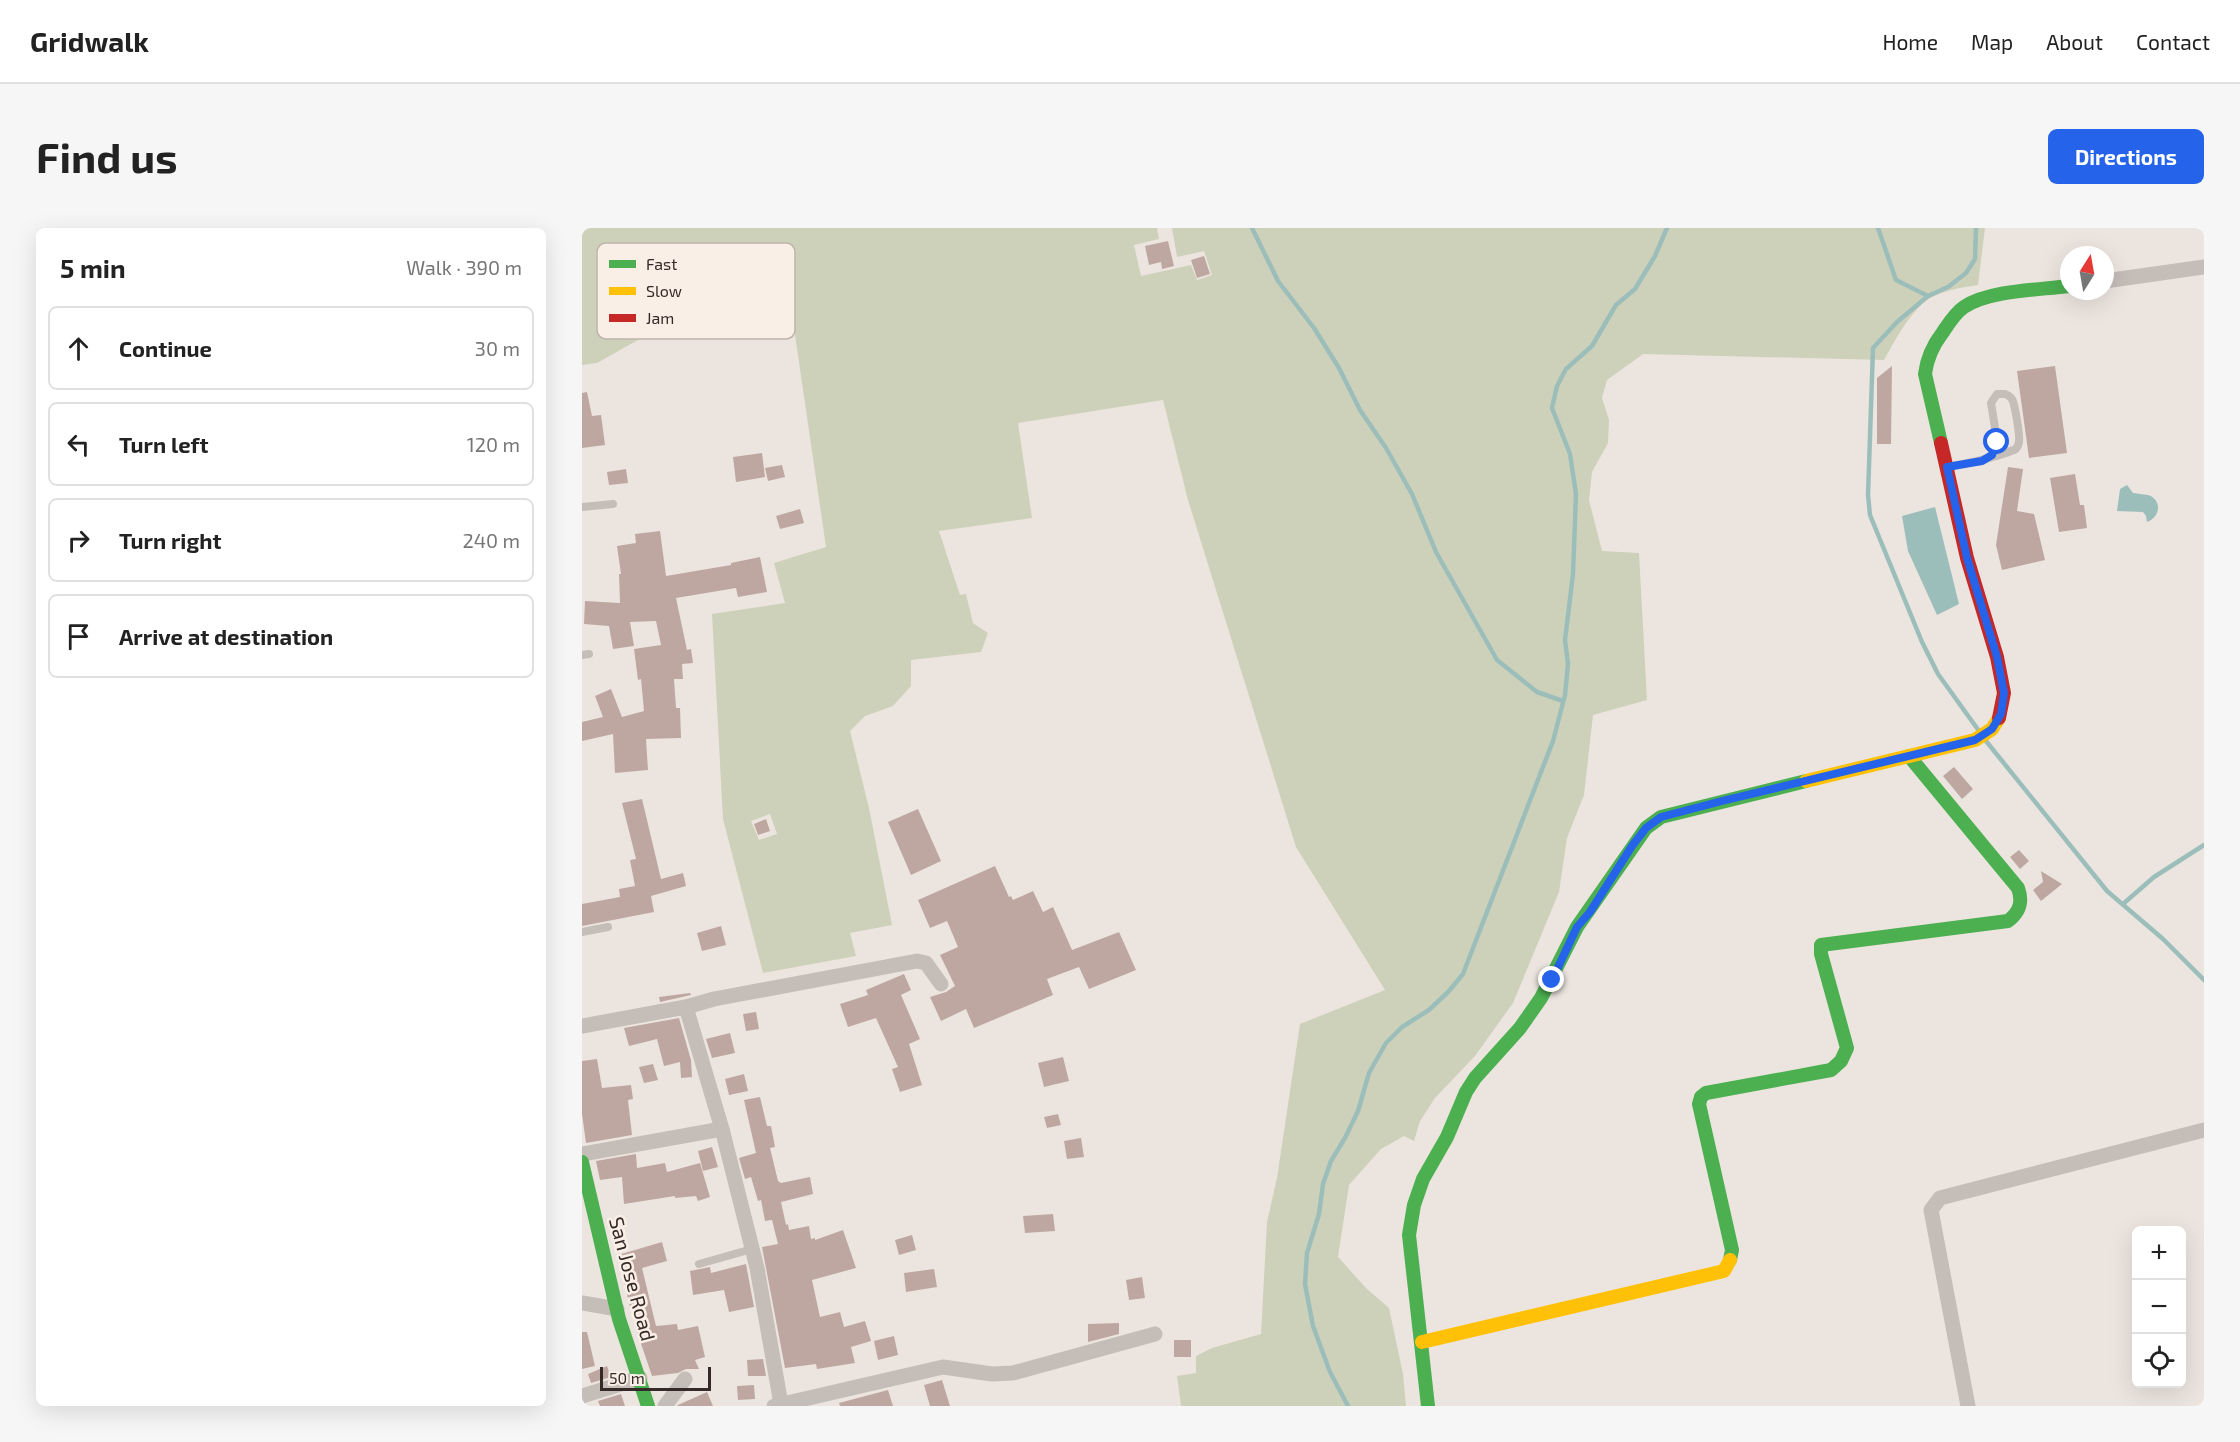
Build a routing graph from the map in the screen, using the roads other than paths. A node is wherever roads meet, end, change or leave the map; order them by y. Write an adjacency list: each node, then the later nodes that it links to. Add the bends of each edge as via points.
1 (2204, 267): 2 (street)
2 (2114, 280)
3 (2060, 287): 7 (street, via 1977,301 1963,308 1930,349 1925,374)
4 (1997, 442): 5 (lane); 5 (lane, via 1991,403 1997,394 2005,393 2013,401 2019,441); 6 (lane)
5 (2010, 452): 6 (lane)
6 (1992, 455): 7 (lane, via 1982,461)
7 (1947, 467): 10 (street, via 2004,693 2001,714 1992,729 1975,740)
8 (614, 504): 9 (lane)
9 (582, 507)
10 (1909, 756): 25 (street, via 1661,817 1646,828 1577,927 1541,998 1466,1092 1423,1179 1409,1235); 25 (street, via 2018,888 2021,907 2008,921 1821,945 1846,1048 1841,1061 1831,1070 1701,1097 1699,1104 1732,1250 1724,1271)
11 (608, 927): 12 (lane)
12 (582, 932)
13 (941, 984): 14 (street, via 926,963 917,961)
14 (686, 1007): 15 (street); 16 (street)
15 (582, 1026)
16 (722, 1130): 18 (street); 20 (street)
17 (2204, 1130): 33 (street, via 1940,1198 1931,1210)
18 (582, 1154)
19 (582, 1161): 23 (street, San Jose Road)
20 (752, 1249): 21 (lane); 29 (street)
21 (699, 1264)
22 (582, 1303): 23 (street)
23 (617, 1309): 26 (street, San Jose Road)
24 (1155, 1334): 29 (street, via 1013,1373 992,1374 943,1366)
25 (1422, 1342): 32 (street)
26 (640, 1378): 28 (street); 30 (street, San Jose Road)
27 (685, 1379): 31 (street)
28 (582, 1396)
29 (777, 1405)
30 (648, 1406)
31 (665, 1406)
32 (1428, 1406)
33 (1968, 1406)

